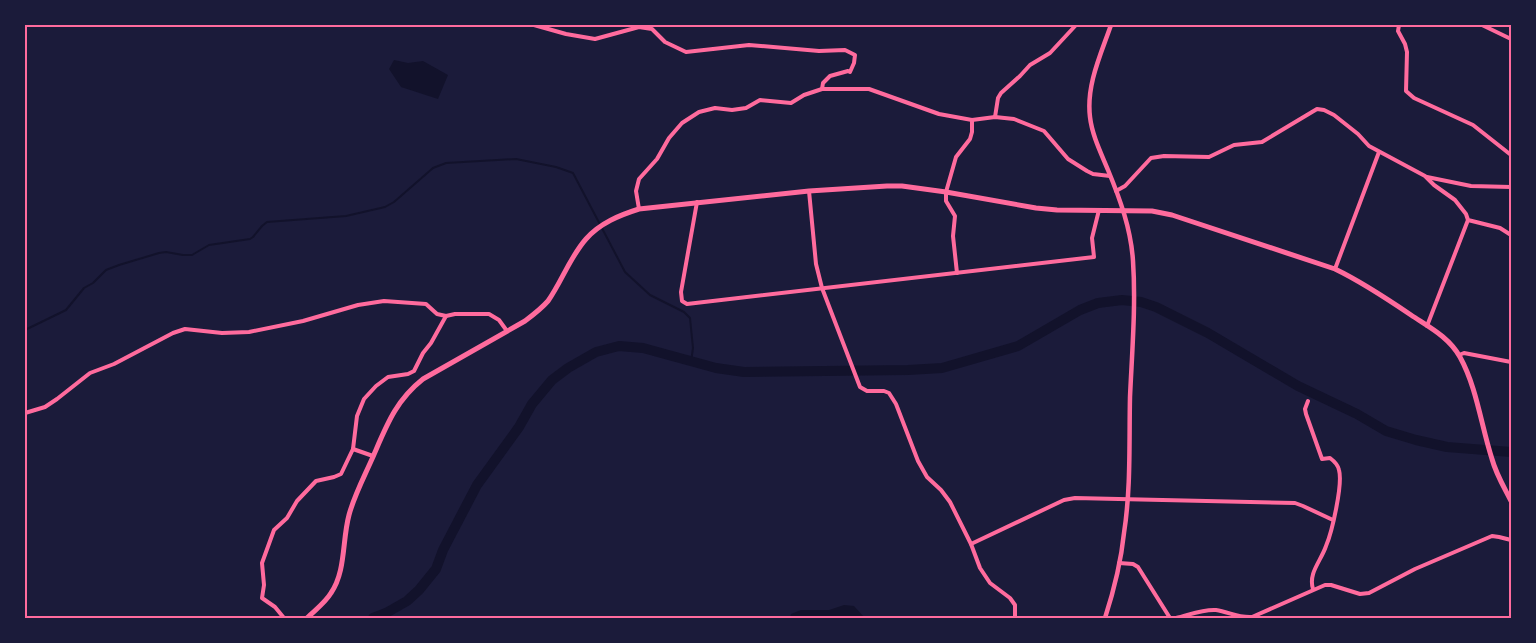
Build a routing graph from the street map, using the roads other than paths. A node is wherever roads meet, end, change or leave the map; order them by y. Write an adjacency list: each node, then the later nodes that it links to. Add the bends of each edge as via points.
1 (534, 25): 6 (street, via 594,39 639,27)
2 (1076, 25): 9 (street, via 1050,53 1030,65 1001,93)
3 (1110, 25): 13 (street, via 1090,95 1090,117 1095,138)
4 (1399, 25): 12 (street, via 1398,31 1407,52 1406,91 1414,98 1473,125)
5 (1482, 25): 7 (street)
6 (653, 27): 8 (street, via 664,42 686,52 749,45 845,50 855,55 850,72 830,76)
7 (1511, 39)
8 (822, 89): 10 (street, via 869,89 939,114); 20 (street, via 791,103 760,100 746,108 715,108 699,112 682,123 638,178 636,191)
9 (995, 117): 10 (street); 13 (street, via 1014,119 1044,131 1068,159 1093,174)
10 (972, 120): 18 (street, via 970,139 956,157)
11 (1379, 152): 14 (street); 17 (street, via 1334,115 1317,109 1262,142 1234,145 1209,157 1151,158 1125,186); 25 (street)
12 (1511, 155)
13 (1110, 176): 17 (street)
14 (1425, 176): 15 (street, via 1471,186); 23 (street, via 1455,200)
15 (1511, 187)
16 (809, 191): 18 (main road, via 902,186); 19 (main road); 27 (street, via 816,264)
17 (1116, 191): 22 (street)
18 (946, 192): 21 (main road, via 1036,208); 26 (street, via 946,201 955,216 953,236)
19 (697, 202): 20 (main road); 27 (street, via 682,301 687,304)
20 (640, 209): 30 (main road, via 614,218 597,229 578,250 548,301)
21 (1098, 210): 22 (main road); 26 (street, via 1092,238 1094,258)
22 (1123, 210): 25 (main road, via 1172,215); 37 (street, via 1130,232 1133,261)
23 (1468, 220): 24 (street); 29 (street)
24 (1511, 234)
25 (1335, 270): 29 (main road, via 1363,283)
26 (958, 273): 27 (street)
27 (822, 288): 41 (street, via 860,388 889,393 918,461 927,477 950,502)
28 (446, 316): 30 (street, via 489,314 499,320); 34 (street, via 437,314 426,304 384,300 249,332 185,329 90,373 45,407); 35 (street, via 414,371 388,378 364,399 357,416)
29 (1427, 326): 31 (main road, via 1451,344)
30 (507, 331): 36 (main road, via 409,390 390,418)
31 (1459, 355): 32 (street, via 1464,353); 38 (main road, via 1468,374 1493,462)
32 (1511, 362)
33 (1308, 401): 39 (street, via 1306,414 1322,459 1330,458 1339,469)
34 (25, 413)
35 (353, 449): 36 (street); 44 (street, via 341,474 316,481 274,530 262,563 262,598)
36 (373, 456): 45 (main road, via 349,515 336,584 331,594)
37 (1127, 499): 39 (street, via 1295,503); 41 (street, via 1064,500); 42 (street)
38 (1511, 501)
39 (1333, 520): 43 (street, via 1326,546 1312,576)
40 (1511, 540): 43 (street, via 1492,536 1369,593 1360,594 1331,585)
41 (971, 544): 46 (street, via 990,583 1015,605)
42 (1119, 563): 47 (street); 48 (street, via 1138,567)
43 (1312, 589): 49 (street, via 1252,617 1243,618 1216,610)
44 (284, 618)
45 (307, 618)
46 (1015, 618)
47 (1105, 618)
48 (1170, 618)
49 (1176, 618)

